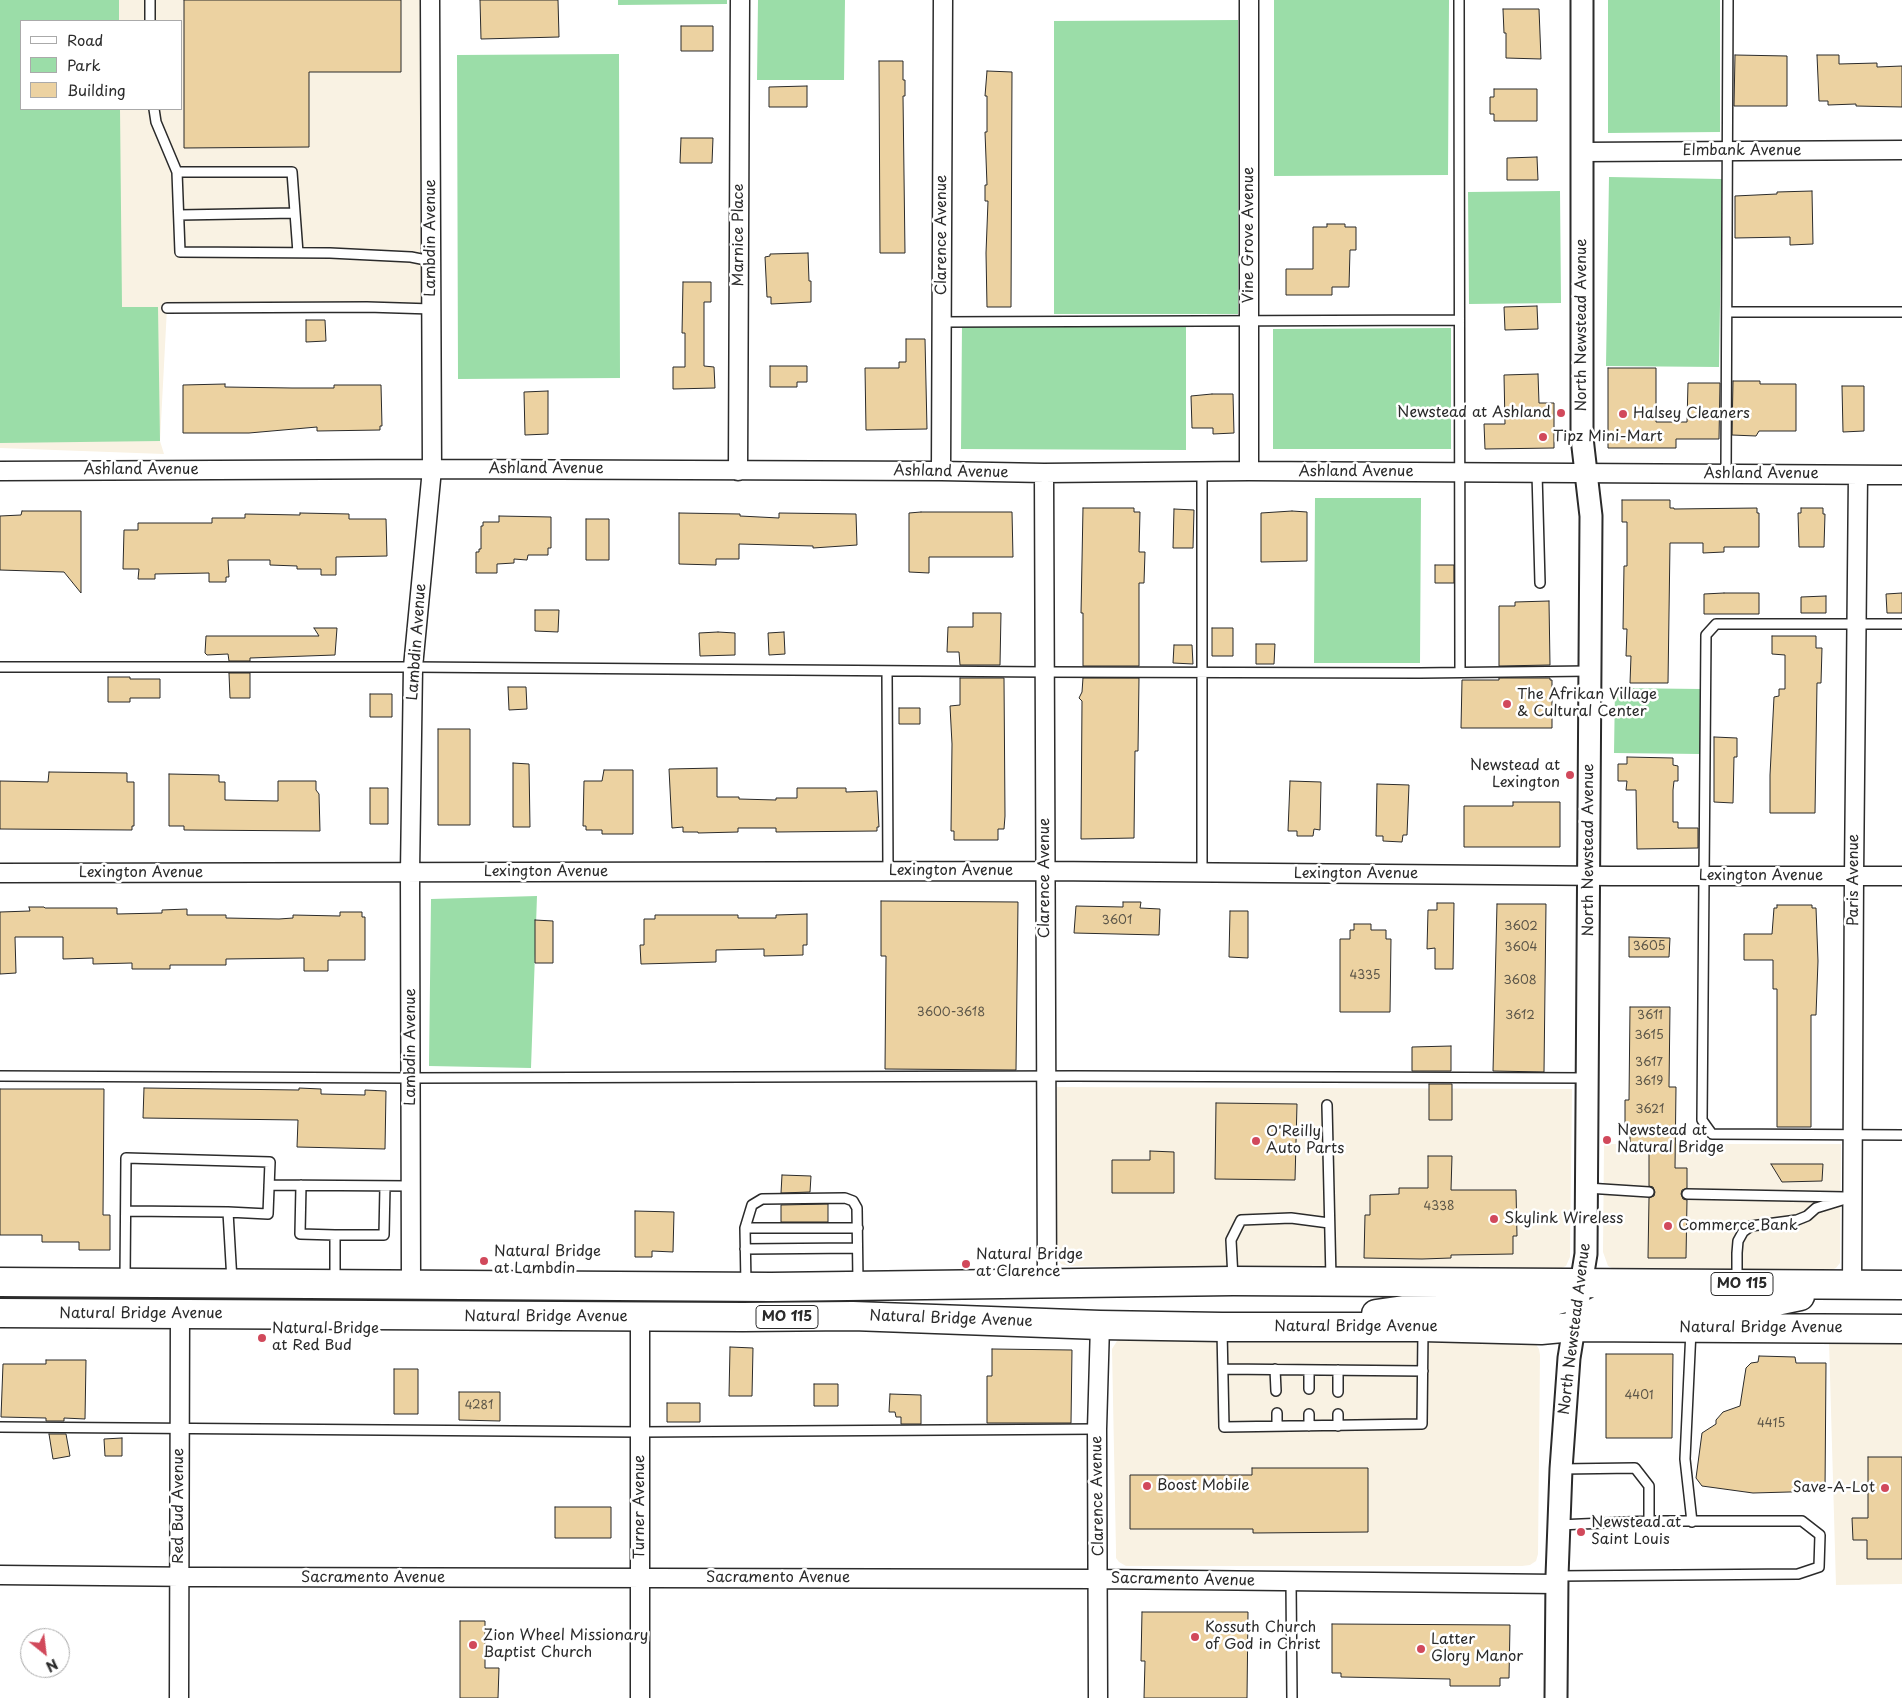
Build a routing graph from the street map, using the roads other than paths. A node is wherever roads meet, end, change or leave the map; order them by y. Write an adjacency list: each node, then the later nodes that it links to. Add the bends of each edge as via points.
1 (150, 0): 9 (lane)
2 (430, 0): 18 (street, Lambdin Avenue)
3 (740, 0): 28 (street, Marnice Place)
4 (943, 0): 25 (street, Clarence Avenue)
5 (1249, 0): 24 (street, Vine Grove Avenue)
6 (1459, 0): 23 (lane)
7 (1582, 0): 13 (street, North Newstead Avenue)
8 (1728, 0): 12 (lane)
9 (150, 20)
10 (154, 110): 14 (lane)
11 (1902, 150): 12 (street, Elmbank Avenue)
12 (1728, 151): 13 (street, Elmbank Avenue); 21 (lane)
13 (1582, 152): 35 (street, North Newstead Avenue, via 1582,438)
14 (177, 172): 15 (lane, via 292,172); 16 (lane)
15 (295, 213): 16 (lane); 17 (lane)
16 (179, 215): 17 (lane, via 180,252)
17 (298, 253): 18 (lane, via 411,257)
18 (432, 261): 20 (street, Lambdin Avenue)
19 (167, 308): 20 (lane)
20 (432, 309): 26 (street, Lambdin Avenue)
21 (1727, 312): 22 (lane); 36 (lane)
22 (1902, 312)
23 (1460, 320): 24 (lane); 33 (lane)
24 (1249, 321): 25 (lane); 30 (street, Vine Grove Avenue)
25 (942, 322): 29 (street, Clarence Avenue)
26 (432, 469): 27 (street, Ashland Avenue); 28 (street, Ashland Avenue); 43 (street, Lambdin Avenue)
27 (0, 470)
28 (738, 471): 29 (street, Ashland Avenue)
29 (941, 471): 32 (street, Ashland Avenue)
30 (1249, 471): 31 (street, Ashland Avenue); 33 (street, Ashland Avenue)
31 (1202, 472): 32 (street, Ashland Avenue); 47 (lane)
32 (1044, 473): 46 (street, Clarence Avenue)
33 (1460, 473): 34 (street, Ashland Avenue); 48 (lane)
34 (1537, 473): 35 (street, Ashland Avenue); 39 (lane)
35 (1586, 473): 36 (street, Ashland Avenue); 45 (street, North Newstead Avenue, via 1591,516)
36 (1726, 474): 37 (street, Ashland Avenue)
37 (1858, 475): 38 (street, Ashland Avenue); 40 (street, Paris Avenue)
38 (1902, 475)
39 (1540, 582)
40 (1856, 624): 41 (lane); 55 (lane, via 1716,624 1706,635); 56 (street, Paris Avenue)
41 (1902, 624)
42 (0, 667): 43 (lane)
43 (413, 667): 44 (lane); 51 (street, Lambdin Avenue)
44 (887, 671): 46 (lane); 49 (lane)
45 (1590, 671): 48 (lane); 54 (street, North Newstead Avenue)
46 (1044, 672): 47 (lane); 50 (street, Clarence Avenue)
47 (1202, 672): 48 (lane); 52 (lane)
48 (1460, 672)
49 (888, 871): 50 (street, Lexington Avenue); 51 (street, Lexington Avenue)
50 (1045, 871): 52 (street, Lexington Avenue); 59 (street, Clarence Avenue)
51 (410, 872): 53 (street, Lexington Avenue); 60 (street, Lambdin Avenue)
52 (1202, 872): 54 (street, Lexington Avenue)
53 (0, 873)
54 (1589, 875): 55 (street, Lexington Avenue); 61 (street, North Newstead Avenue)
55 (1703, 876): 56 (street, Lexington Avenue); 63 (lane, via 1702,1120 1712,1134)
56 (1854, 876): 57 (street, Lexington Avenue); 63 (street, Paris Avenue)
57 (1902, 876)
58 (0, 1076): 60 (lane)
59 (1045, 1076): 60 (lane); 61 (lane); 84 (street, Clarence Avenue)
60 (411, 1078): 68 (street, Lambdin Avenue)
61 (1588, 1078): 69 (street, North Newstead Avenue)
62 (1327, 1105): 75 (lane)
63 (1852, 1134): 64 (lane); 72 (street, Paris Avenue)
64 (1902, 1135)
65 (269, 1185): 66 (lane); 73 (lane, via 270,1162 126,1158); 74 (lane, via 268,1214)
66 (302, 1186): 67 (lane); 78 (lane, via 300,1234)
67 (385, 1186): 68 (lane); 78 (lane, via 384,1234)
68 (411, 1186): 88 (street, Lambdin Avenue)
69 (1587, 1188): 70 (lane); 89 (street, North Newstead Avenue)
70 (1649, 1192)
71 (1687, 1194): 72 (lane)
72 (1852, 1197): 90 (lane, via 1816,1208 1797,1220 1751,1226 1743,1232 1738,1241); 91 (street, Paris Avenue)
73 (126, 1212): 74 (lane); 83 (lane)
74 (228, 1212): 86 (lane)
75 (1330, 1223): 81 (lane, via 1291,1218 1241,1220 1231,1240); 85 (lane)
76 (745, 1228): 77 (lane); 77 (lane, via 752,1205 762,1199 845,1198 853,1201 857,1208); 80 (lane)
77 (858, 1228): 79 (lane)
78 (335, 1235): 87 (lane)
79 (857, 1248): 80 (lane); 92 (lane)
80 (745, 1249): 94 (lane)
81 (1233, 1281): 84 (main road, Natural Bridge Avenue); 85 (main road, Natural Bridge Avenue)
82 (0, 1282): 83 (main road, Natural Bridge Avenue)
83 (125, 1282): 86 (main road, Natural Bridge Avenue)
84 (1047, 1282): 92 (main road, Natural Bridge Avenue)
85 (1332, 1282): 89 (main road, Natural Bridge Avenue)
86 (233, 1283): 87 (main road, Natural Bridge Avenue)
87 (336, 1284): 88 (main road, Natural Bridge Avenue)
88 (411, 1284): 94 (main road, Natural Bridge Avenue)
89 (1582, 1284): 90 (main road, Natural Bridge Avenue / MO 115); 100 (main road, via 1568,1297 1543,1304 1409,1308); 102 (street, North Newstead Avenue)
90 (1737, 1284): 91 (main road, Natural Bridge Avenue / MO 115)
91 (1852, 1284): 93 (main road, Natural Bridge Avenue / MO 115); 102 (main road, via 1762,1304 1600,1310 1587,1315)
92 (858, 1285): 94 (main road, Natural Bridge Avenue)
93 (1902, 1285)
94 (746, 1286)
95 (0, 1313): 96 (main road, Natural Bridge Avenue / MO 115)
96 (180, 1314): 97 (main road, Natural Bridge Avenue / MO 115); 120 (street, Red Bud Avenue)
97 (640, 1317): 98 (main road, Natural Bridge Avenue / MO 115, via 853,1316); 122 (street, Turner Avenue)
98 (1100, 1325): 99 (main road, Natural Bridge Avenue / MO 115); 121 (street, Clarence Avenue)
99 (1222, 1327): 100 (main road, Natural Bridge Avenue / MO 115); 105 (lane)
100 (1313, 1327): 101 (main road, Natural Bridge Avenue / MO 115)
101 (1423, 1327): 102 (main road, Natural Bridge Avenue / MO 115, via 1541,1330); 109 (lane)
102 (1574, 1327): 103 (main road, Natural Bridge Avenue); 123 (street, North Newstead Avenue)
103 (1691, 1328): 104 (main road, Natural Bridge Avenue); 125 (lane, via 1685,1459)
104 (1902, 1329)
105 (1223, 1369): 106 (lane); 116 (lane, via 1224,1427)
106 (1275, 1369): 107 (lane); 111 (lane)
107 (1309, 1370): 108 (lane); 110 (lane)
108 (1338, 1370): 109 (lane); 112 (lane)
109 (1423, 1371): 118 (lane, via 1422,1424)
110 (1309, 1389)
111 (1276, 1392)
112 (1338, 1392)
113 (1277, 1413): 116 (lane)
114 (1309, 1414): 117 (lane)
115 (1338, 1414): 118 (lane)
116 (1277, 1426): 117 (lane)
117 (1308, 1426): 118 (lane)
118 (1338, 1426)
119 (0, 1427): 120 (lane)
120 (179, 1427): 122 (lane); 128 (street, Red Bud Avenue)
121 (1097, 1429): 122 (lane); 130 (street, Clarence Avenue)
122 (640, 1432): 129 (street, Turner Avenue)
123 (1561, 1469): 124 (lane, via 1635,1468 1649,1486); 126 (street, North Newstead Avenue)
124 (1648, 1521): 125 (lane); 126 (lane)
125 (1692, 1522): 131 (lane, via 1802,1522 1820,1535 1819,1567 1798,1574)
126 (1559, 1525): 131 (street, North Newstead Avenue)
127 (0, 1575): 128 (street, Sacramento Avenue)
128 (179, 1577): 129 (street, Sacramento Avenue); 133 (street, Red Bud Avenue)
129 (640, 1578): 130 (street, Sacramento Avenue); 134 (street, Turner Avenue)
130 (1099, 1579): 132 (street, Sacramento Avenue); 135 (street, Clarence Avenue)
131 (1557, 1580): 132 (street, Sacramento Avenue); 137 (street, North Newstead Avenue)
132 (1291, 1581): 136 (lane)
133 (179, 1698)
134 (640, 1698)
135 (1098, 1698)
136 (1292, 1698)
137 (1556, 1698)

